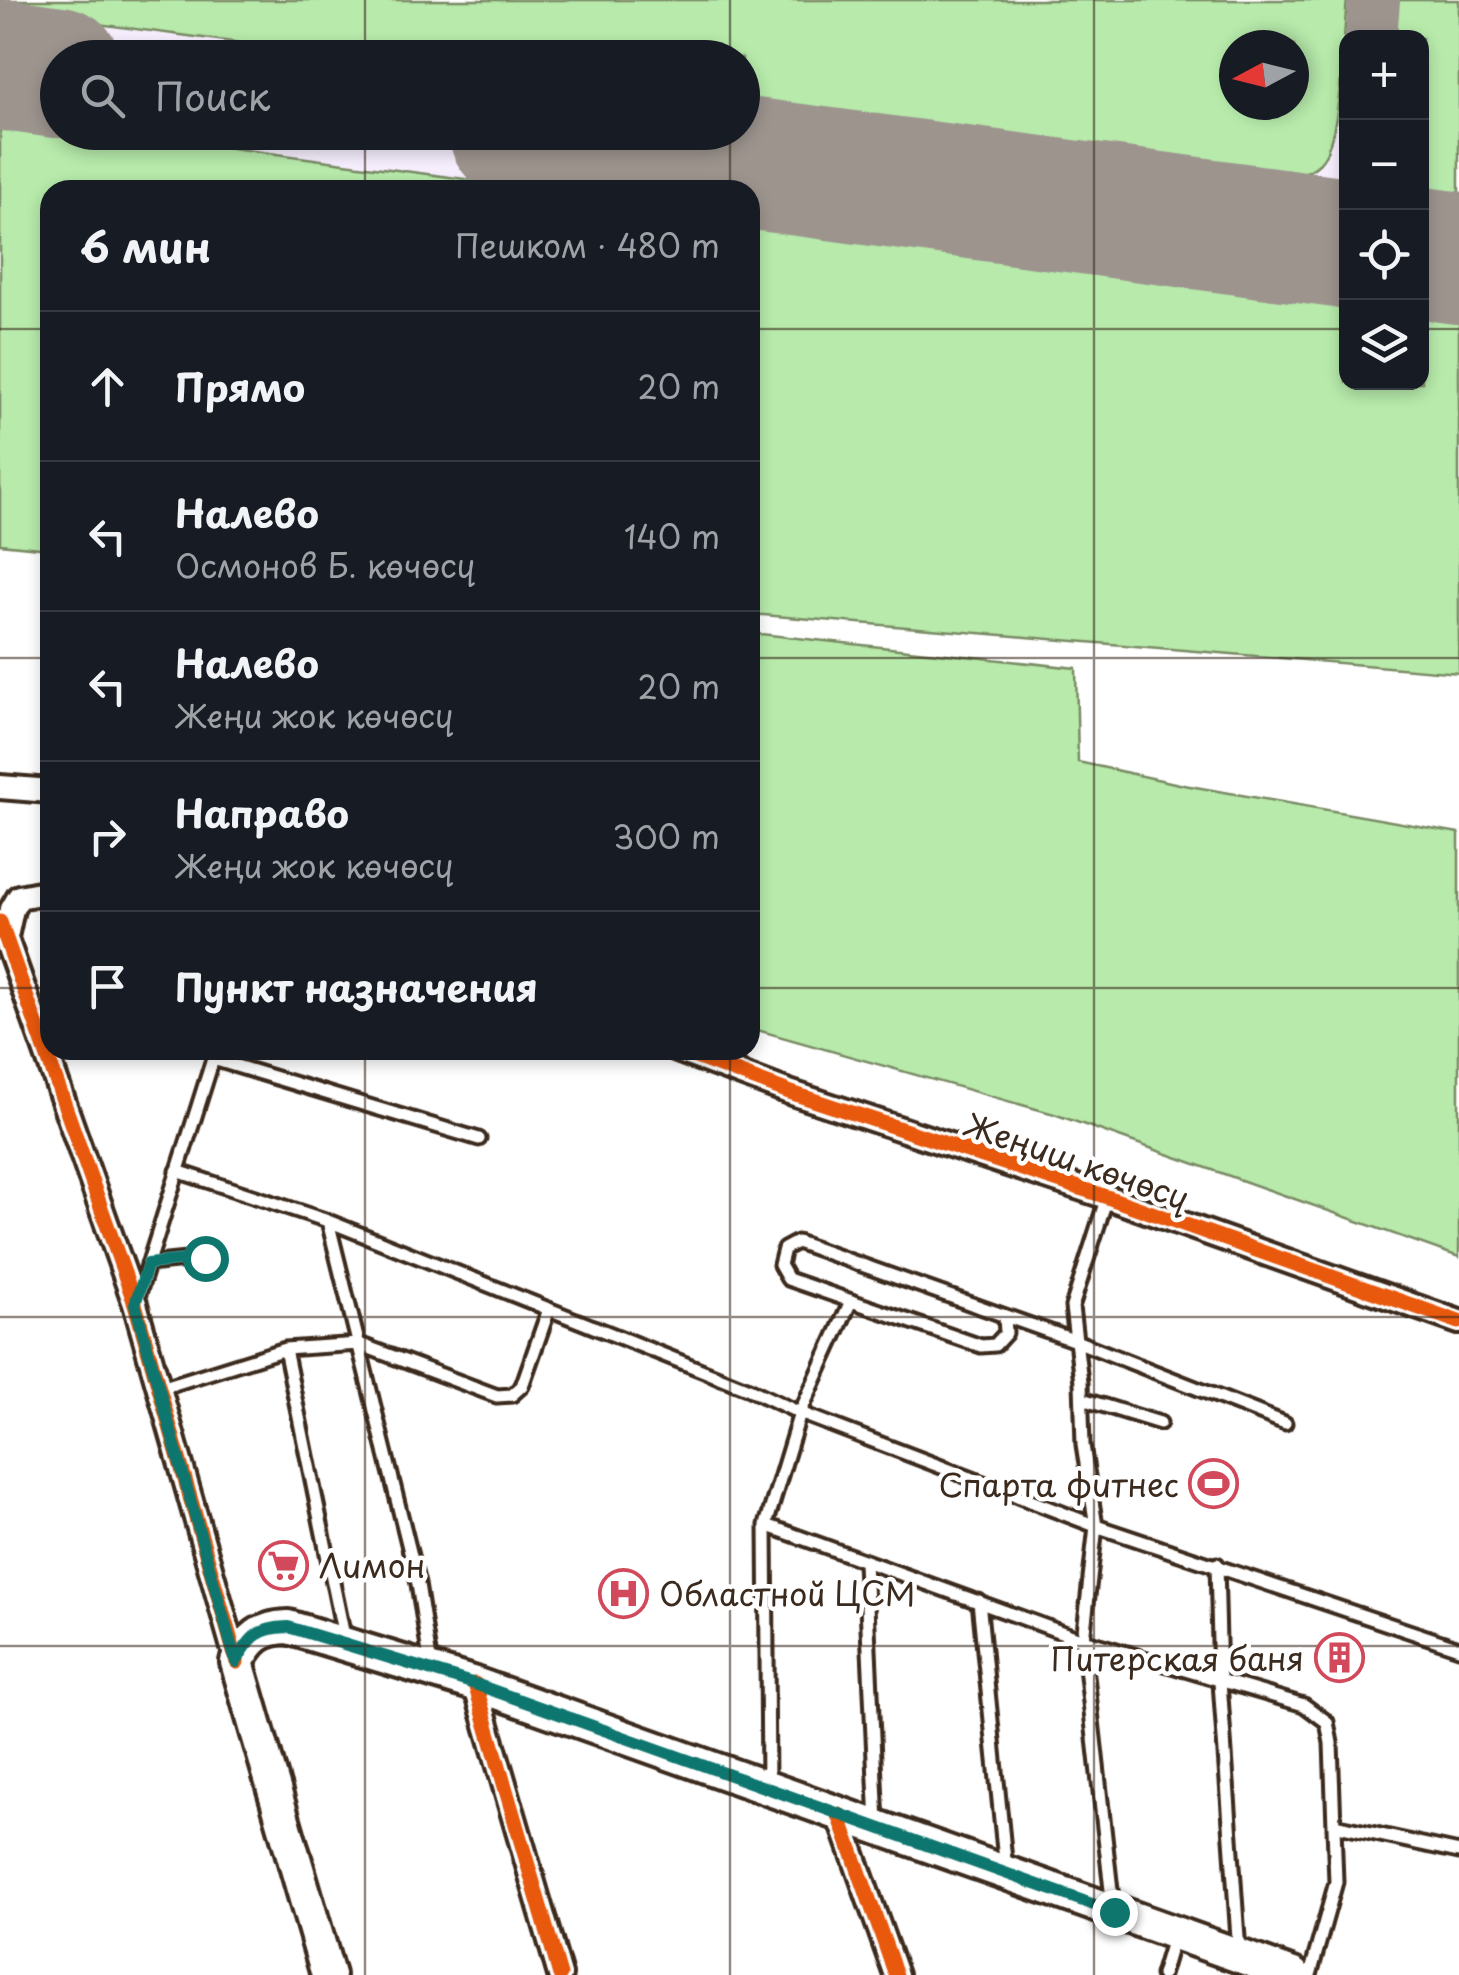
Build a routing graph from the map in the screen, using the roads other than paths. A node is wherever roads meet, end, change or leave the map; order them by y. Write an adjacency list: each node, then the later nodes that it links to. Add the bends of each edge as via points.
1 (0, 788): 2 (street)
2 (40, 790)
3 (40, 893): 4 (street, via 19,898)
4 (3, 932): 5 (street)
5 (40, 1036)
6 (48, 1060): 17 (street)
7 (213, 1060): 11 (lane)
8 (216, 1060): 10 (lane)
9 (704, 1060): 12 (street, Жеңиш көчөсү)
10 (478, 1139)
11 (177, 1172): 13 (lane); 15 (lane)
12 (1107, 1197): 20 (street, Жеңиш көчөсү); 21 (lane, via 1072,1307)
13 (328, 1221): 18 (lane); 22 (lane)
14 (205, 1258): 15 (lane)
15 (148, 1264): 17 (lane)
16 (851, 1301): 19 (lane, via 981,1346 995,1345 1006,1333); 19 (lane, via 788,1278 780,1265 784,1249 797,1242); 26 (lane)
17 (135, 1304): 24 (street)
18 (549, 1310): 22 (lane, via 522,1386 512,1395 497,1396); 26 (lane)
19 (1005, 1316): 21 (lane)
20 (1459, 1322)
21 (1076, 1340): 25 (lane); 28 (lane)
22 (359, 1344): 23 (lane); 38 (lane, via 418,1584)
23 (285, 1348): 24 (lane); 35 (lane)
24 (161, 1388): 37 (street)
25 (1082, 1399): 27 (lane); 30 (lane)
26 (800, 1413): 29 (lane); 30 (lane)
27 (1160, 1423)
28 (1285, 1423)
29 (766, 1524): 31 (lane); 41 (lane)
30 (1096, 1526): 32 (lane); 34 (lane)
31 (865, 1562): 33 (lane); 44 (lane)
32 (1216, 1564): 36 (lane); 39 (lane)
33 (978, 1601): 34 (lane); 46 (lane)
34 (1083, 1640): 39 (lane); 47 (lane)
35 (346, 1645): 37 (main road, via 288,1627 269,1628 249,1639); 38 (main road)
36 (1459, 1648)
37 (236, 1662): 50 (main road)
38 (432, 1673): 40 (main road)
39 (1220, 1682): 43 (lane, via 1304,1706 1327,1722); 49 (lane)
40 (475, 1684): 41 (main road); 51 (street)
41 (768, 1789): 42 (main road)
42 (839, 1815): 44 (main road); 52 (street)
43 (1334, 1825): 45 (lane); 55 (lane, via 1336,1882)
44 (878, 1829): 46 (main road)
45 (1459, 1852)
46 (1006, 1874): 47 (main road)
47 (1114, 1912): 48 (main road)
48 (1175, 1934): 49 (main road); 53 (lane)
49 (1239, 1956): 54 (main road)
50 (328, 1975)
51 (560, 1975)
52 (896, 1975)
53 (1162, 1975)
54 (1293, 1975)
55 (1310, 1975)

